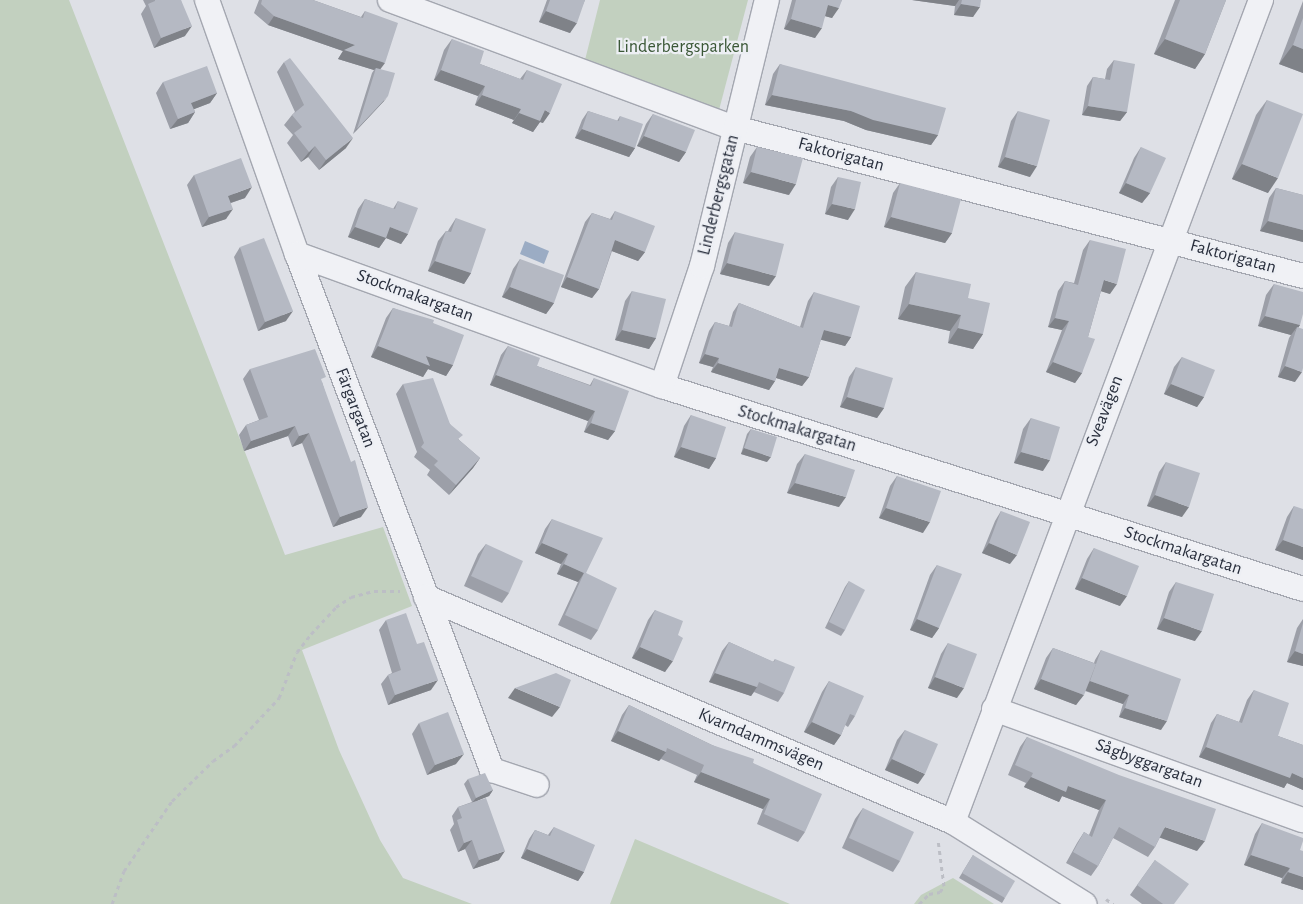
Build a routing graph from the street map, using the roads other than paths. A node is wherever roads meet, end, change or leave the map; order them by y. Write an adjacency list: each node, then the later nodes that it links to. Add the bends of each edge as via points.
1 (207, 0): 7 (street, Färgargatan)
2 (390, 0): 5 (street, Faktorigatan)
3 (767, 0): 5 (street, Linderbergsgatan)
4 (1261, 0): 6 (street, Sveavägen)
5 (735, 128): 6 (street, Faktorigatan); 9 (street, Linderbergsgatan, via 702,266)
6 (1170, 240): 8 (street, Faktorigatan); 10 (street, Sveavägen)
7 (297, 254): 9 (street, Stockmakargatan); 12 (street, Färgargatan)
8 (1303, 276)
9 (662, 386): 10 (street, Stockmakargatan)
10 (1066, 514): 11 (street, Stockmakargatan); 13 (street, Sveavägen)
11 (1303, 588)
12 (426, 597): 14 (street, Färgargatan, via 492,770); 16 (street, Kvarndammsvägen)
13 (994, 709): 15 (street, Sågbyggargatan); 16 (street, Sveavägen)
14 (537, 785)
15 (1303, 820)
16 (945, 826): 17 (street, Kvarndammsvägen)
17 (1092, 899)

